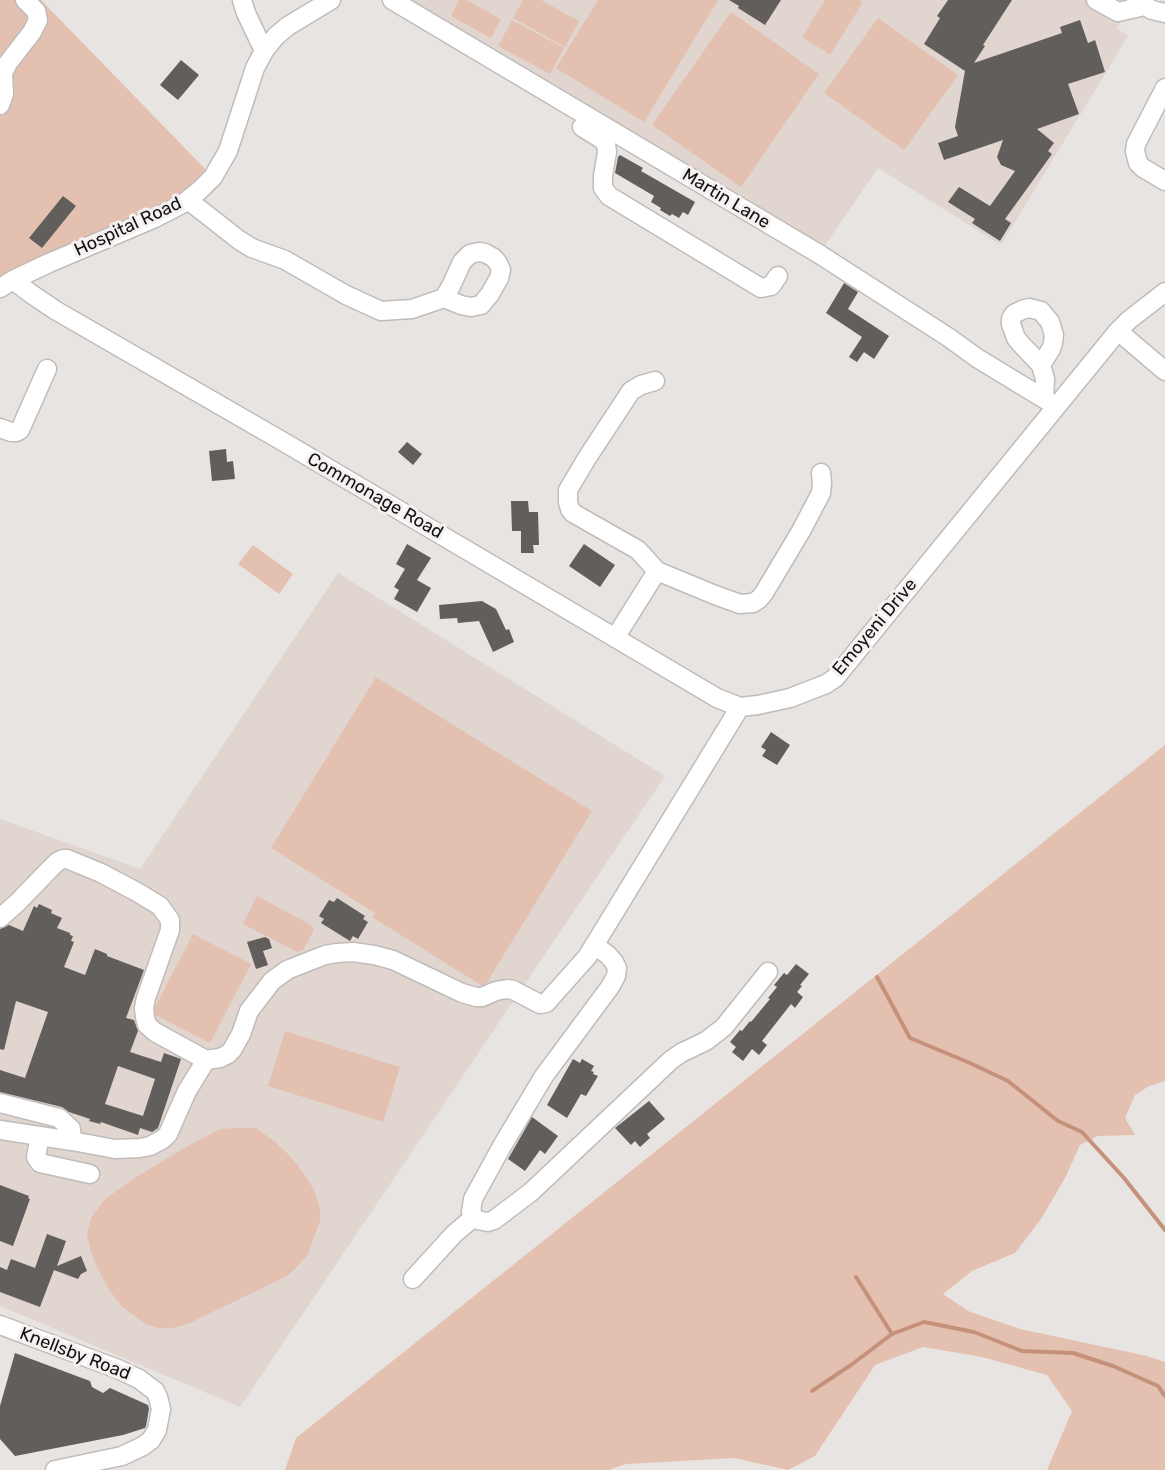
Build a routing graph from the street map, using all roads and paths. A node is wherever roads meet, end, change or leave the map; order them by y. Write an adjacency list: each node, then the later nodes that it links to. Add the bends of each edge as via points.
1 (25, 0): 10 (street, via 36,11 38,20 3,73)
2 (242, 0): 8 (street)
3 (331, 0): 8 (street, Hospital Road, via 288,26)
4 (392, 0): 11 (street, Martin Lane)
5 (1096, 0): 6 (street, via 1119,12)
6 (1140, 3): 7 (street)
7 (1165, 13)
8 (264, 51): 13 (street, Hospital Road, via 222,164)
9 (1165, 88): 12 (street, via 1135,152 1143,168)
10 (0, 105)
11 (570, 106): 14 (street, via 569,118 606,144 603,188 609,196 761,288 771,286); 23 (street, Martin Lane, via 819,254)
12 (1165, 181)
13 (188, 200): 15 (street, Hospital Road); 17 (street, via 252,248 285,261 381,312 412,309)
14 (778, 276)
15 (7, 284): 27 (street, Commonage Road, via 30,293)
16 (1165, 292): 18 (street, Emoyeni Drive)
17 (444, 298)
18 (1118, 331): 21 (street); 23 (street, Emoyeni Drive)
19 (1041, 365): 23 (street)
20 (46, 369): 24 (street, via 20,430)
21 (1165, 371)
22 (656, 381): 26 (street, via 631,391 586,458 567,495 573,513 638,550)
23 (1050, 402): 28 (street, Emoyeni Drive, via 835,678 790,698)
24 (0, 428)
25 (821, 473): 26 (street, via 821,493 764,593 753,603 740,604 715,596)
26 (657, 571): 27 (street)
27 (615, 638): 28 (street, Commonage Road, via 717,698)
28 (740, 707): 30 (street)
29 (0, 918): 32 (street, via 63,859 100,873 160,906 170,920 170,930 146,998 147,1025)
30 (594, 945): 32 (street, via 542,1004 507,989 482,997 462,993 374,955 325,955 287,970 272,981 249,1011 232,1050 220,1058); 39 (street, via 614,962 616,976 519,1117 473,1199)
31 (768, 972): 39 (street, via 724,1027 671,1060 531,1192 494,1220 483,1222)
32 (206, 1060): 36 (street, via 163,1139 150,1146 115,1149)
33 (0, 1103): 36 (street, via 59,1118 71,1129)
34 (0, 1130): 35 (street)
35 (40, 1136): 36 (street); 37 (street, via 38,1161)
36 (70, 1140): 37 (street)
37 (64, 1168): 38 (street)
38 (90, 1174)
39 (474, 1218): 40 (street)
40 (413, 1279)
41 (0, 1325): 42 (street, Knellsby Road, via 140,1379 158,1397 161,1417 151,1440 122,1455)
42 (55, 1470)

